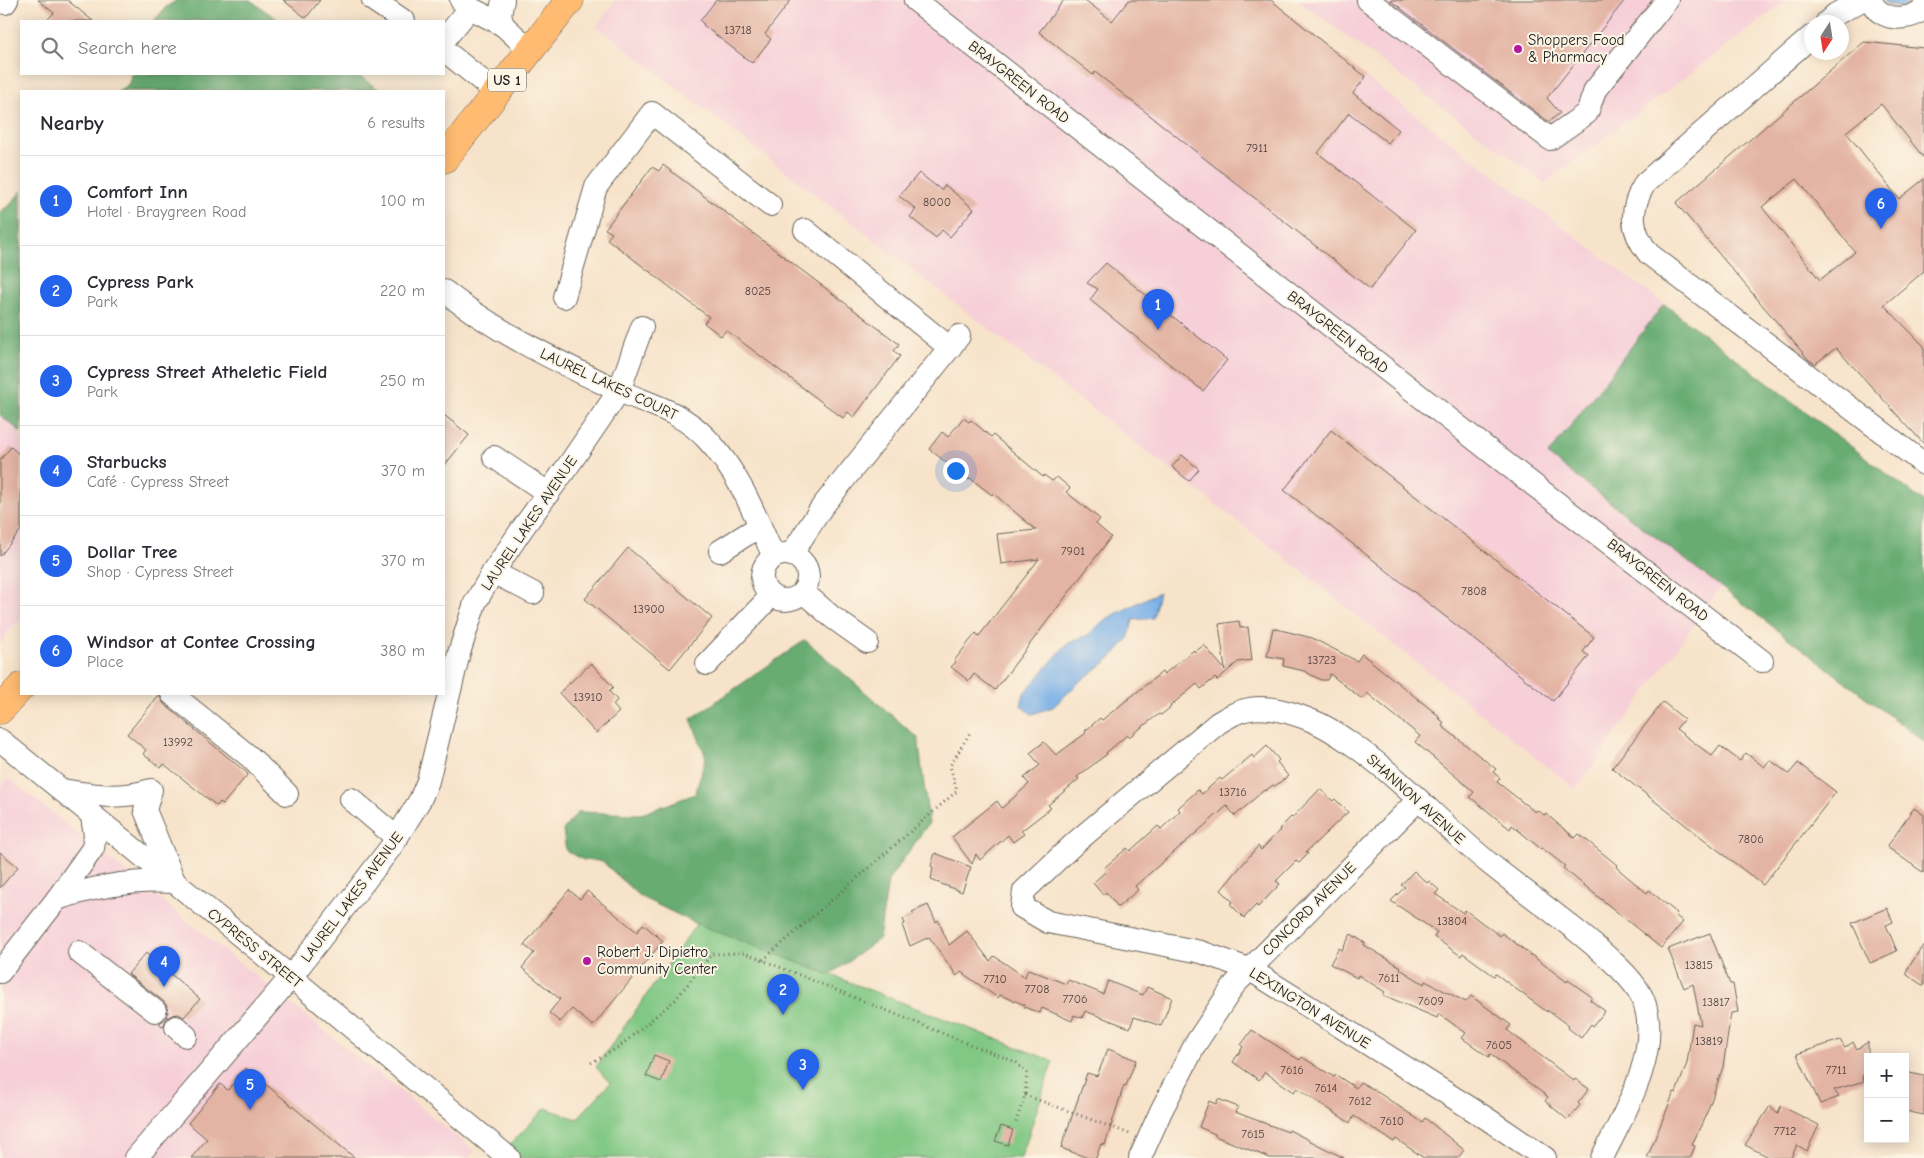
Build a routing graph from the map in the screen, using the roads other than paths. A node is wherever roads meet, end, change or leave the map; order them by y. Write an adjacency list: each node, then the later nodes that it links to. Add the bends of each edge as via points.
1 (373, 0): 12 (street)
2 (502, 0): 13 (street, via 500,15)
3 (570, 0): 16 (main road, US 1)
4 (1368, 0): 5 (street, via 1550,138 1587,113 1595,90)
5 (1667, 0)
6 (1862, 0): 11 (street)
7 (1870, 0): 10 (street, via 1881,13 1901,18)
8 (465, 4): 13 (street); 14 (street)
9 (930, 4): 37 (street, BRAYGREEN ROAD, via 1504,462)
10 (1923, 12)
11 (1835, 15)
12 (403, 20)
13 (503, 25): 16 (street)
14 (445, 38)
15 (1804, 43): 27 (street, via 1645,183 1635,205 1635,231 1649,254)
16 (530, 50): 18 (main road, US 1)
17 (445, 51): 18 (street)
18 (497, 94): 19 (main road, US 1)
19 (445, 158)
20 (770, 205): 23 (street, via 652,113 596,186)
21 (805, 230): 31 (street, via 955,342)
22 (445, 292): 25 (street, LAUREL LAKES COURT, via 470,312 518,340)
23 (564, 297)
24 (642, 327): 25 (street, LAUREL LAKES AVENUE)
25 (619, 391): 28 (street, LAUREL LAKES AVENUE); 29 (street, LAUREL LAKES COURT, via 673,412 706,438 736,477)
26 (494, 457): 28 (street)
27 (1924, 464)
28 (548, 494): 32 (street, LAUREL LAKES AVENUE)
29 (760, 526): 30 (street); 31 (street, LAUREL LAKES COURT)
30 (720, 551)
31 (783, 556): 34 (street, LAUREL LAKES COURT, via 800,559 805,566 808,575); 35 (street, via 767,563 763,571 762,580)
32 (493, 572): 33 (street); 48 (street, LAUREL LAKES AVENUE, via 467,624 428,781)
33 (533, 592)
34 (803, 592): 35 (street, via 788,600); 36 (street, via 832,618)
35 (771, 596): 38 (street)
36 (867, 642)
37 (1762, 661)
38 (707, 664)
39 (20, 688): 41 (main road)
40 (173, 695): 44 (street, via 250,756)
41 (0, 710)
42 (0, 740): 43 (street, CYPRESS STREET)
43 (61, 790): 47 (street, CYPRESS STREET); 49 (street, via 110,797 132,795 155,784 145,810)
44 (287, 794)
45 (351, 799): 48 (street)
46 (1418, 800): 51 (street, SHANNON AVENUE, via 1367,755 1317,722 1278,710 1244,710 1218,723 1076,842 1024,891); 53 (street, CONCORD AVENUE); 61 (street, SHANNON AVENUE, via 1490,864 1615,963 1643,999 1648,1019 1644,1065)
47 (92, 817): 49 (street, CYPRESS STREET); 50 (street, via 93,848)
48 (397, 838): 55 (street, LAUREL LAKES AVENUE)
49 (175, 882): 50 (street, via 124,882 90,888); 55 (street, CYPRESS STREET)
50 (57, 899): 54 (street)
51 (1022, 907): 53 (street, LEXINGTON AVENUE, via 1048,922 1201,952)
52 (79, 952): 56 (street)
53 (1249, 969): 57 (street, CONCORD AVENUE, via 1235,984 1196,1043); 60 (street, LEXINGTON AVENUE)
54 (0, 972)
55 (292, 977): 58 (street, CYPRESS STREET); 59 (street, LAUREL LAKES AVENUE)
56 (155, 1011)
57 (1144, 1153)
58 (503, 1156)
59 (136, 1158)
60 (1545, 1158)
61 (1602, 1158)

